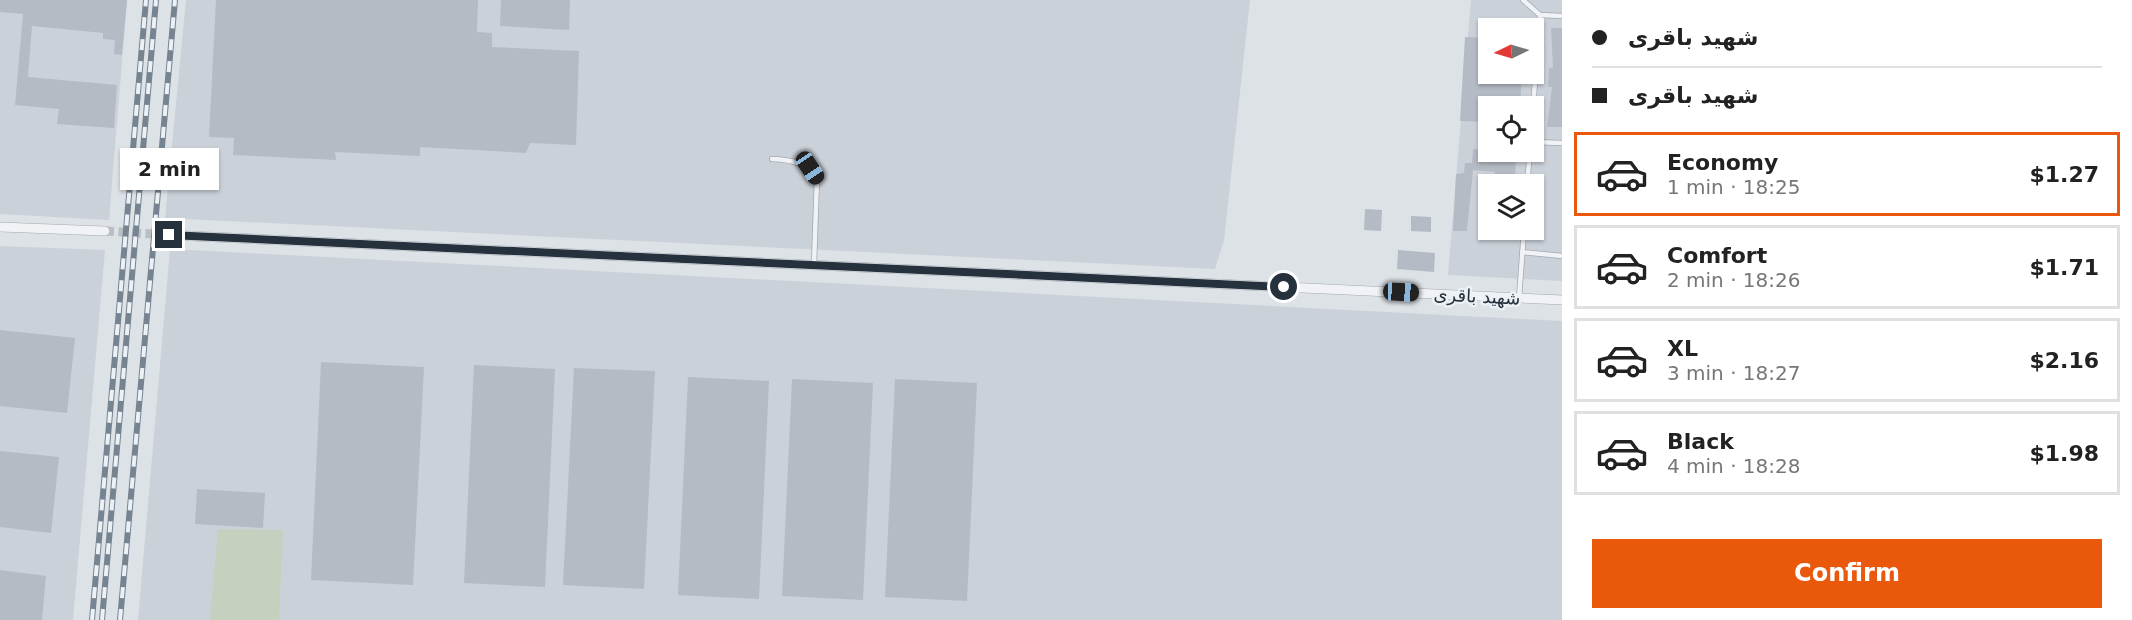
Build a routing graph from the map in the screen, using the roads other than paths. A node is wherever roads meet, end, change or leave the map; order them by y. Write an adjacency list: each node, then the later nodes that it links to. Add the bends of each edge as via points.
1 (1523, 0): 2 (lane)
2 (1540, 15): 3 (lane); 4 (lane)
3 (1562, 16)
4 (1534, 96)
5 (1544, 142): 6 (lane)
6 (1562, 143)
7 (772, 159): 14 (lane, via 791,160 810,168 817,178)
8 (0, 227): 9 (street)
9 (105, 231)
10 (169, 235): 14 (street, شهید باقری)
11 (1523, 240): 12 (lane)
12 (1522, 252): 13 (lane); 15 (lane)
13 (1562, 256)
14 (814, 265): 15 (street, شهید باقری)
15 (1519, 298): 16 (street, شهید باقری)
16 (1562, 300)

